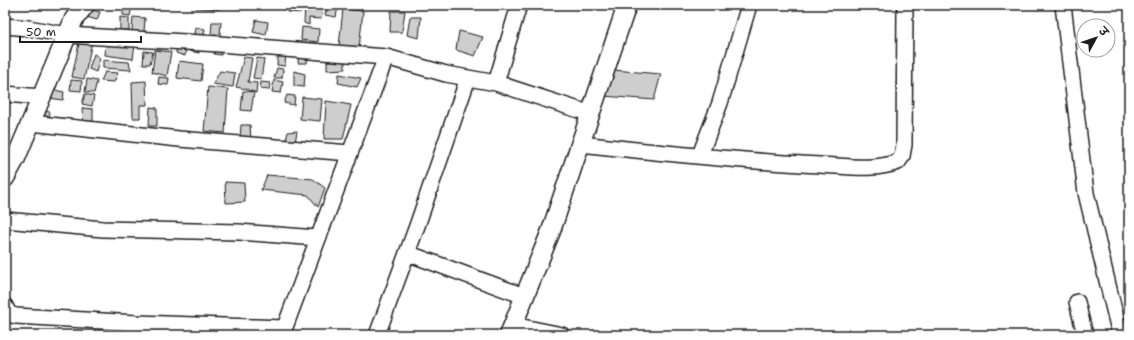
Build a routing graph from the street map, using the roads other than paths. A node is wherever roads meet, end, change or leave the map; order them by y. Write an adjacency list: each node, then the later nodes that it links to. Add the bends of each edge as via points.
1 (85, 5): 8 (street, via 74,19)
2 (519, 5): 11 (street)
3 (627, 5): 14 (street)
4 (750, 5): 18 (street, via 720,103)
5 (905, 5): 18 (street, via 904,145 898,162 878,167 793,164)
6 (1063, 5): 32 (street, via 1086,193)
7 (5, 26): 8 (street)
8 (67, 35): 9 (street); 13 (street)
9 (386, 57): 10 (street); 17 (street)
10 (468, 78): 11 (street); 23 (street)
11 (496, 83): 14 (street)
12 (5, 94): 13 (street)
13 (41, 97): 15 (street)
14 (591, 114): 16 (street)
15 (31, 123): 17 (street, via 179,139); 19 (street)
16 (581, 144): 18 (street); 24 (street, via 551,231)
17 (350, 153): 22 (street)
18 (700, 155)
19 (11, 158): 20 (street)
20 (5, 178)
21 (5, 220): 22 (street, via 103,229 239,232)
22 (317, 238): 28 (street)
23 (407, 253): 24 (street); 29 (street)
24 (524, 296): 27 (street)
25 (1077, 302): 31 (street)
26 (5, 306): 28 (street, via 9,314 16,316)
27 (511, 330): 30 (street)
28 (283, 332)
29 (377, 335)
30 (562, 335)
31 (1085, 335)
32 (1120, 335)

